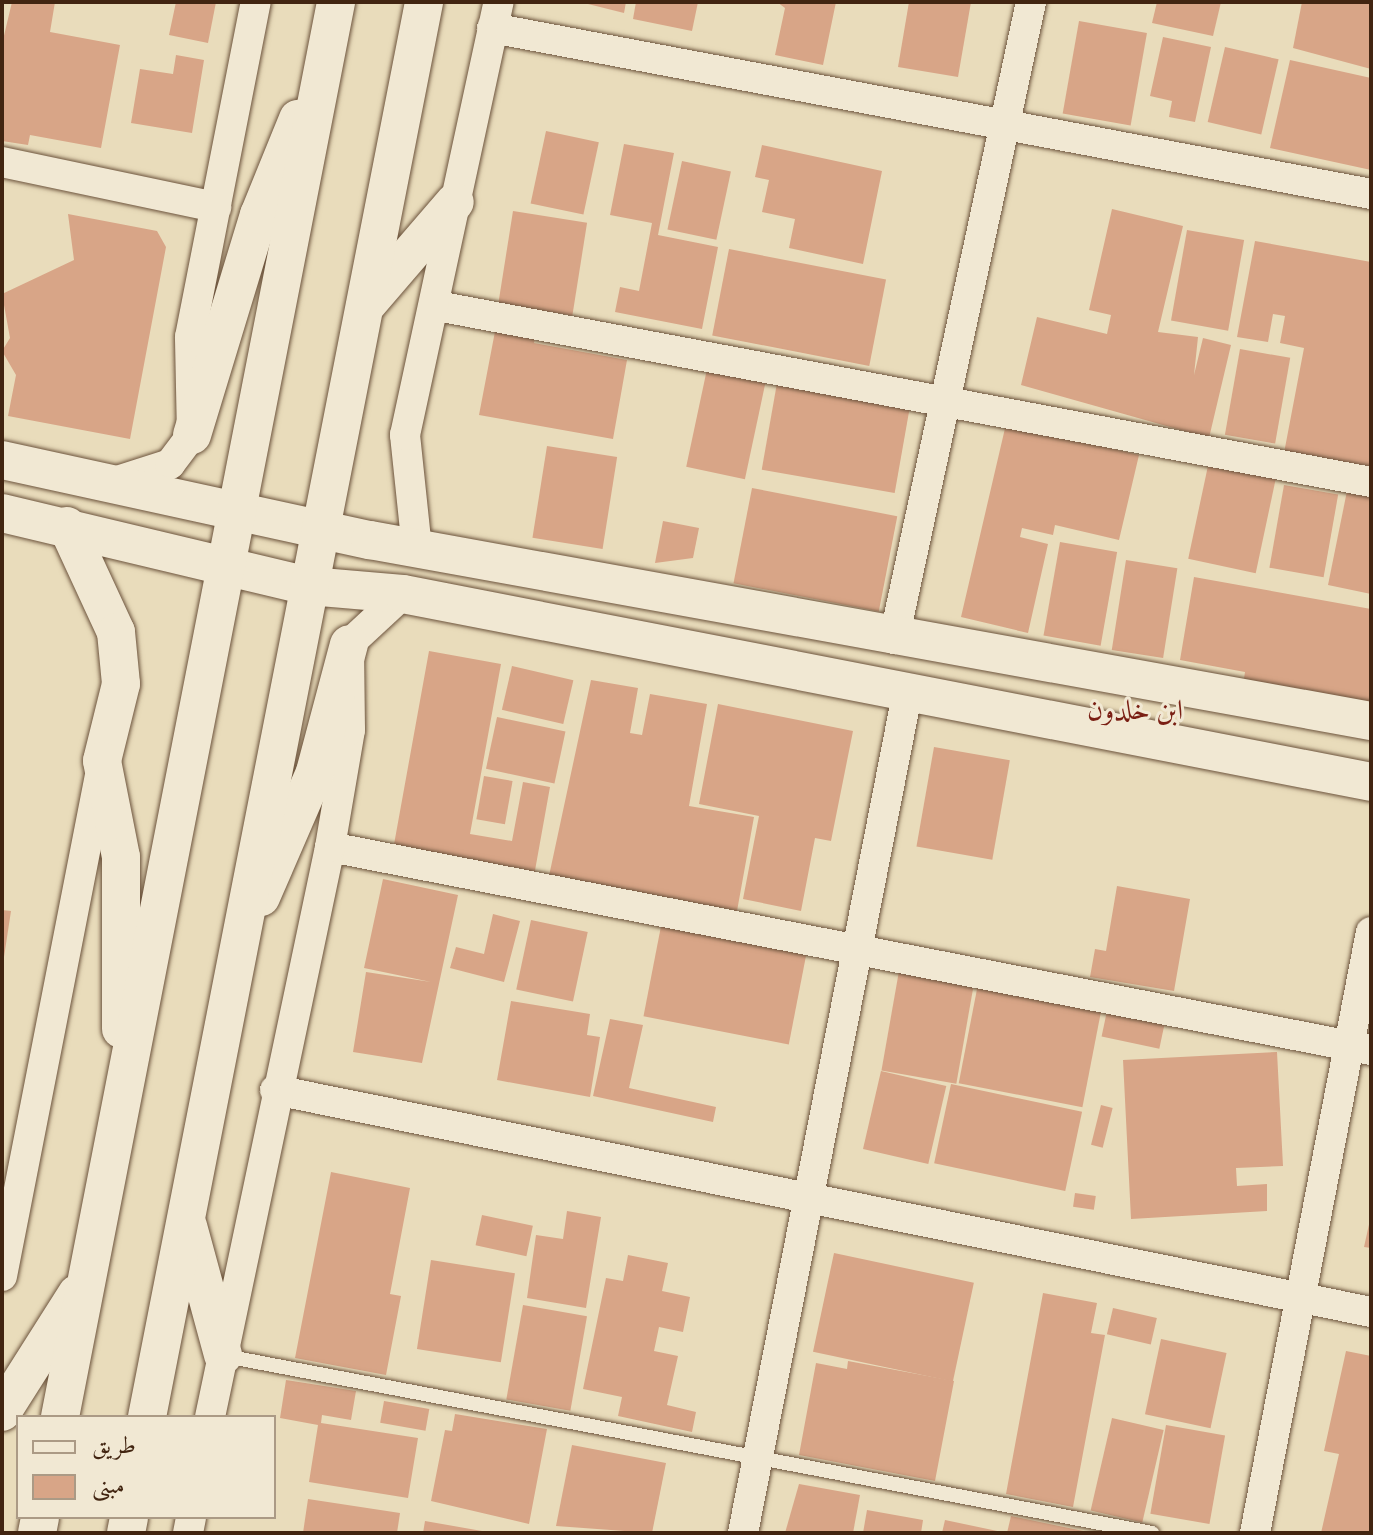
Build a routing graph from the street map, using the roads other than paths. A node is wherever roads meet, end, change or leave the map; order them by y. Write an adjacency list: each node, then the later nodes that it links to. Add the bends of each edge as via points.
1 (256, 2): 11 (street)
2 (336, 2): 6 (street)
3 (424, 2): 12 (street)
4 (1031, 2): 7 (street)
5 (496, 15): 7 (street); 10 (street)
6 (329, 42): 15 (street, via 259,215); 20 (street)
7 (1005, 125): 9 (street); 14 (street)
8 (2, 162): 11 (street)
9 (1371, 194)
10 (455, 202): 12 (street); 13 (street)
11 (216, 207): 15 (street, via 190,337)
12 (366, 305): 22 (street)
13 (437, 306): 14 (street); 23 (street, via 405,435)
14 (949, 404): 18 (street); 27 (street)
15 (192, 435): 17 (street, via 170,464)
16 (2, 460): 17 (street)
17 (114, 482): 20 (street)
18 (1371, 482)
19 (2, 513): 21 (street)
20 (242, 513): 22 (street); 24 (street)
21 (67, 526): 24 (street); 31 (street, via 116,632 121,684)
22 (321, 526): 23 (street); 25 (street)
23 (417, 549): 27 (street)
24 (231, 571): 25 (street); 39 (street)
25 (309, 586): 26 (street); 36 (street)
26 (403, 594): 28 (street); 29 (street)
27 (894, 639): 30 (street)
28 (349, 644): 33 (street, via 350,730); 36 (street, via 315,772)
29 (907, 695): 32 (street); 35 (street)
30 (1371, 721)
31 (102, 761): 39 (street, via 121,857); 43 (street)
32 (1371, 782)
33 (330, 847): 35 (street); 38 (street)
34 (1371, 932): 37 (street)
35 (862, 947): 37 (street); 40 (street)
36 (230, 969): 41 (street)
37 (1361, 1048): 44 (street)
38 (275, 1090): 40 (street); 46 (street)
39 (122, 1112): 42 (street)
40 (808, 1203): 44 (street); 51 (street)
41 (185, 1215): 46 (street); 49 (street)
42 (89, 1275): 47 (street); 48 (street)
43 (2, 1276)
44 (1299, 1298): 45 (street); 54 (street)
45 (1371, 1312)
46 (223, 1355): 50 (street); 51 (lane)
47 (2, 1412)
48 (60, 1415)
49 (147, 1415)
50 (210, 1415)
51 (758, 1456): 52 (street); 53 (lane)
52 (743, 1533)
53 (1152, 1533)
54 (1255, 1533)

